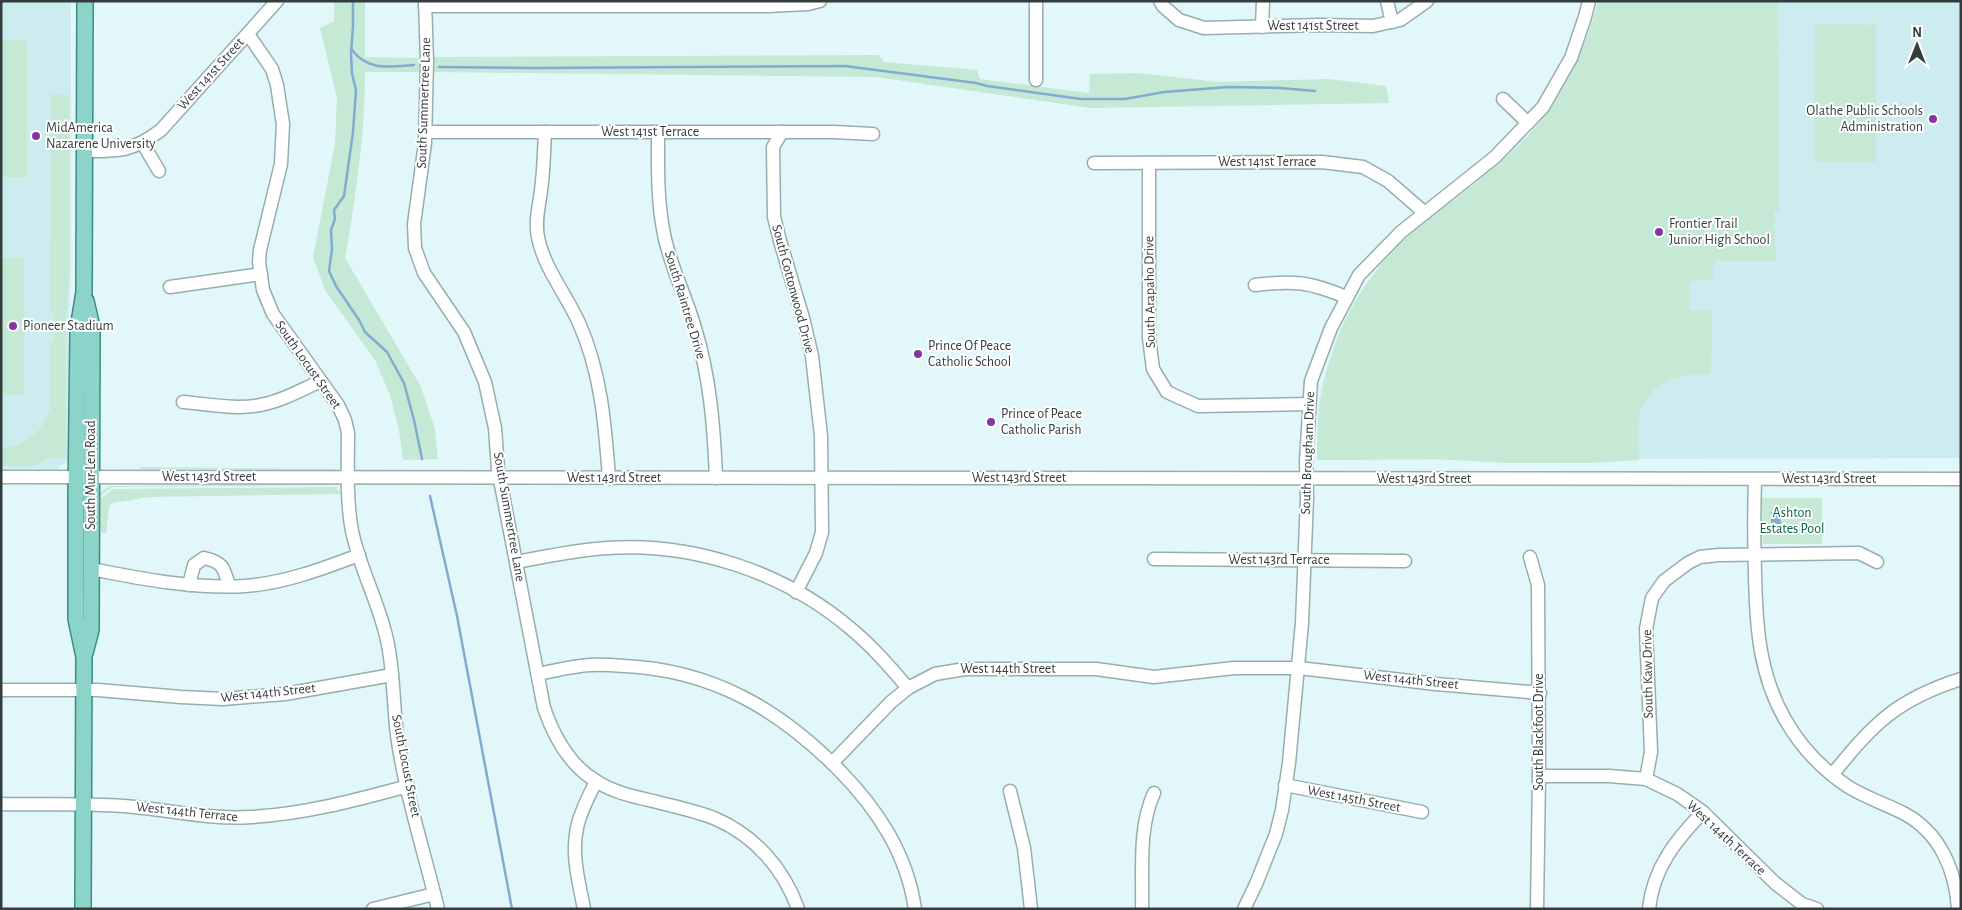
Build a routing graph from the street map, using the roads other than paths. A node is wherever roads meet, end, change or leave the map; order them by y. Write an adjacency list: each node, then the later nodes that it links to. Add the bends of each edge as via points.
1 (85, 1): 26 (main road, South Mur-Len Road)
2 (277, 1): 16 (street, West 141st Street)
3 (820, 1): 13 (street)
4 (1036, 1): 17 (street)
5 (1160, 1): 15 (street, West 141st Street, via 1179,20 1204,28)
6 (1263, 1): 15 (street)
7 (1387, 1): 14 (street)
8 (1427, 1): 14 (street, West 141st Street)
9 (1588, 1): 19 (street, South Brougham Drive, via 1571,58 1543,107)
10 (425, 4): 11 (street); 20 (street, South Summertree Lane)
11 (532, 4): 12 (street)
12 (638, 4): 13 (street)
13 (748, 4)
14 (1392, 22): 15 (street, West 141st Street, via 1373,26)
15 (1262, 27)
16 (248, 34): 25 (street, West 141st Street, via 161,130); 31 (street, South Locust Street, via 272,69 283,124 281,164 260,250)
17 (1036, 80)
18 (1503, 99): 19 (street)
19 (1528, 123): 30 (street, South Brougham Drive, via 1495,157)
20 (426, 132): 21 (street, West 141st Terrace); 43 (street, South Summertree Lane, via 414,224 415,248 424,272 464,332 485,382 496,428)
21 (545, 132): 22 (street, West 141st Terrace); 44 (street, via 538,240 579,323 589,351 604,410)
22 (658, 132): 23 (street, West 141st Terrace); 45 (street, South Raintree Drive, via 660,213 664,236 703,358 711,406)
23 (782, 132): 24 (street, West 141st Terrace); 46 (street, South Cottonwood Drive, via 772,147 774,217 812,356)
24 (873, 134)
25 (143, 144): 26 (street, West 141st Street, via 123,149); 29 (street)
26 (85, 151): 34 (main road, South Mur-Len Road)
27 (1094, 163): 28 (street, West 141st Terrace)
28 (1149, 163): 30 (street, West 141st Terrace, via 1322,162 1363,167 1388,181); 38 (street, South Arapaho Drive, via 1149,338 1153,370 1167,392 1198,406)
29 (159, 171)
30 (1425, 213): 35 (street, South Brougham Drive, via 1401,232 1359,275)
31 (261, 274): 33 (street); 36 (street, South Locust Street, via 263,290 273,314)
32 (1255, 285): 35 (street, via 1300,282)
33 (170, 287)
34 (84, 292): 40 (main road, South Mur-Len Road, via 78,329); 41 (main road, South Mur-Len Road, via 92,327)
35 (1346, 297): 38 (street, South Brougham Drive, via 1311,381)
36 (321, 381): 37 (street, via 258,406); 42 (street, South Locust Street, via 345,420)
37 (183, 402)
38 (1309, 404): 47 (street, South Brougham Drive)
39 (1, 477): 40 (street, West 143rd Street)
40 (76, 477): 41 (street, West 143rd Street); 62 (main road, South Mur-Len Road, via 76,619)
41 (92, 477): 42 (street, West 143rd Street); 58 (main road, South Mur-Len Road)
42 (348, 478): 43 (street, West 143rd Street); 51 (street, South Locust Street, via 349,512)
43 (500, 478): 44 (street, West 143rd Street); 56 (street, South Summertree Lane)
44 (609, 478): 45 (street, West 143rd Street)
45 (716, 478): 46 (street, West 143rd Street)
46 (822, 478): 47 (street, West 143rd Street); 61 (street, South Cottonwood Drive, via 819,546)
47 (1307, 479): 49 (street, West 143rd Street); 54 (street, South Brougham Drive)
48 (1961, 479): 49 (street, West 143rd Street)
49 (1755, 480): 50 (street)
50 (1755, 553): 57 (street, via 1859,553); 72 (street, via 1756,623 1767,678 1778,707 1799,740); 74 (street, South Kaw Drive, via 1700,558 1688,563 1664,581 1652,598 1646,629 1651,752)
51 (359, 555): 60 (street, via 312,573 246,586); 65 (street, South Locust Street, via 382,620)
52 (1530, 557): 70 (street, South Blackfoot Drive, via 1538,585)
53 (1154, 559): 54 (street, West 143rd Terrace)
54 (1305, 561): 55 (street, West 143rd Terrace); 63 (street, South Brougham Drive)
55 (1405, 561)
56 (517, 562): 61 (street, via 608,548 667,550 730,563); 64 (street, South Summertree Lane)
57 (1877, 562)
58 (91, 569): 59 (street); 62 (main road, South Mur-Len Road, via 91,630)
59 (189, 585): 60 (street); 60 (street, via 194,565 204,558 216,560 224,569)
60 (229, 586)
61 (796, 592): 67 (street, via 850,628 874,649)
62 (84, 657): 69 (main road, South Mur-Len Road)
63 (1299, 668): 67 (street, West 144th Street, via 1234,668 1154,677 1096,669 965,668 935,674); 70 (street, West 144th Street); 76 (street, South Brougham Drive)
64 (538, 674): 71 (street, via 598,664 638,666 694,677 771,712); 75 (street, South Summertree Lane, via 544,708 559,743 572,760)
65 (392, 675): 69 (street, West 144th Street, via 251,698); 77 (street, South Locust Street, via 397,734)
66 (1961, 679): 72 (street, via 1924,692 1896,708 1871,728)
67 (908, 688): 71 (street, West 144th Street)
68 (1, 690): 69 (street, West 144th Street)
69 (84, 690): 81 (main road, South Mur-Len Road)
70 (1540, 693): 73 (street, South Blackfoot Drive)
71 (832, 763): 91 (street, via 861,792 890,835 901,858)
72 (1832, 775): 84 (street, via 1923,827)
73 (1539, 776): 74 (street, West 144th Terrace); 95 (street, South Blackfoot Drive)
74 (1646, 779): 83 (street, West 144th Terrace, via 1677,794)
75 (596, 781): 89 (street, via 579,819 574,842); 90 (street, South Summertree Lane, via 621,793 715,818 734,828 778,868)
76 (1286, 785): 82 (street, West 145th Street); 94 (street, South Brougham Drive, via 1270,850)
77 (408, 786): 81 (street, West 144th Terrace, via 318,809 249,818); 85 (street, South Locust Street)
78 (1010, 790): 92 (street, via 1024,848)
79 (1154, 793): 93 (street, via 1145,815)
80 (1, 804): 81 (street, West 144th Terrace)
81 (84, 804): 86 (main road, South Mur-Len Road)
82 (1422, 812)
83 (1702, 812): 96 (street, via 1664,858); 97 (street, West 144th Terrace, via 1775,883 1802,904)
84 (1956, 869): 98 (street)
85 (434, 894): 87 (street); 88 (street, South Locust Street)
86 (83, 909)
87 (373, 909)
88 (438, 909)
89 (584, 909)
90 (798, 909)
91 (915, 909)
92 (1031, 909)
93 (1142, 909)
94 (1244, 909)
95 (1537, 909)
96 (1649, 909)
97 (1818, 909)
98 (1958, 909)

